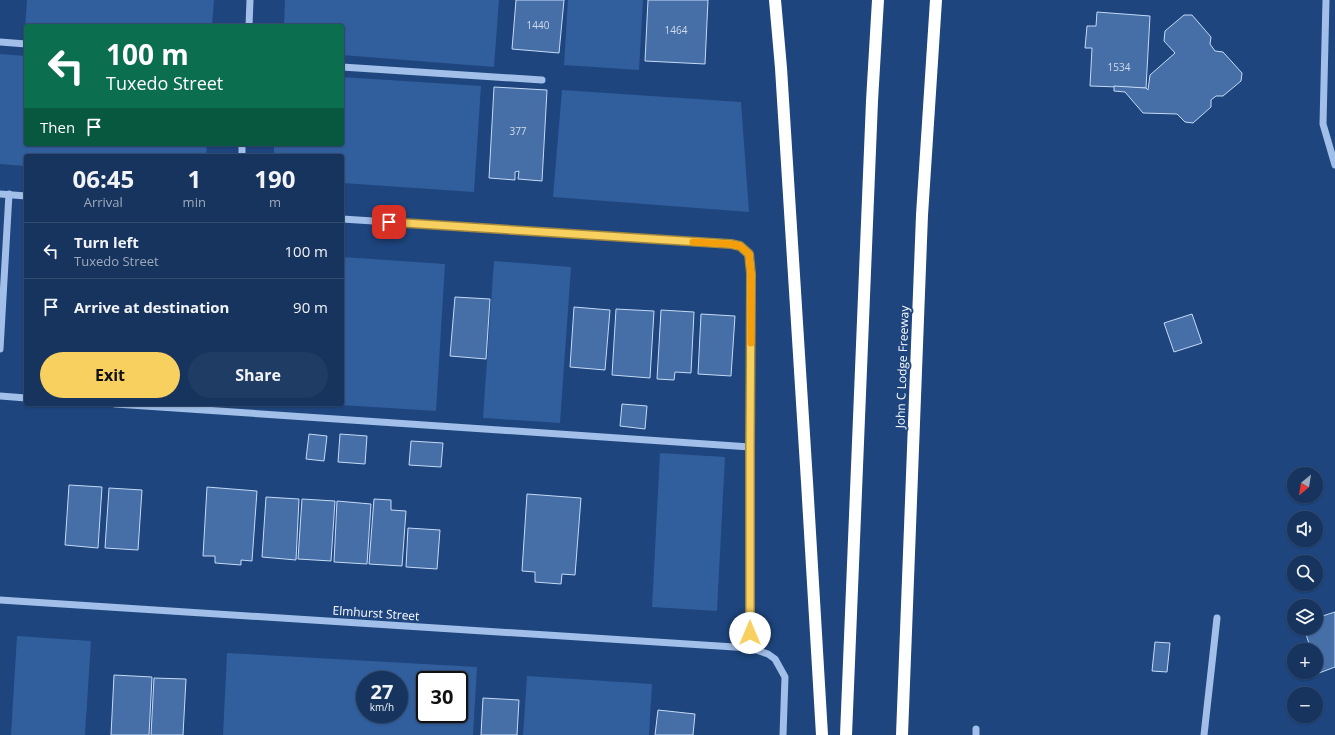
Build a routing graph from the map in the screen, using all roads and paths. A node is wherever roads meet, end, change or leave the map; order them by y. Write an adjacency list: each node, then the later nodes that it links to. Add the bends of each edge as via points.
1 (250, 0): 6 (street)
2 (775, 0): 25 (highway)
3 (878, 0): 26 (highway)
4 (936, 0): 27 (highway, John C Lodge Freeway, via 922,215)
5 (1326, 0): 11 (street, via 1323,124)
6 (249, 24)
7 (0, 42): 8 (street)
8 (24, 44)
9 (344, 67): 10 (street)
10 (542, 80)
11 (1335, 165)
12 (0, 194): 13 (street)
13 (9, 194): 14 (street); 16 (street)
14 (24, 196)
15 (344, 219): 20 (street, via 740,246 749,254 751,274)
16 (0, 349)
17 (0, 396): 18 (street)
18 (24, 398)
19 (145, 406): 20 (street)
20 (750, 447): 23 (street)
21 (0, 600): 23 (street, Elmhurst Street)
22 (1217, 618): 28 (street)
23 (750, 648): 24 (street, Elmhurst Street, via 775,658 785,677)
24 (783, 735)
25 (822, 735)
26 (846, 735)
27 (902, 735)
28 (1204, 735)

